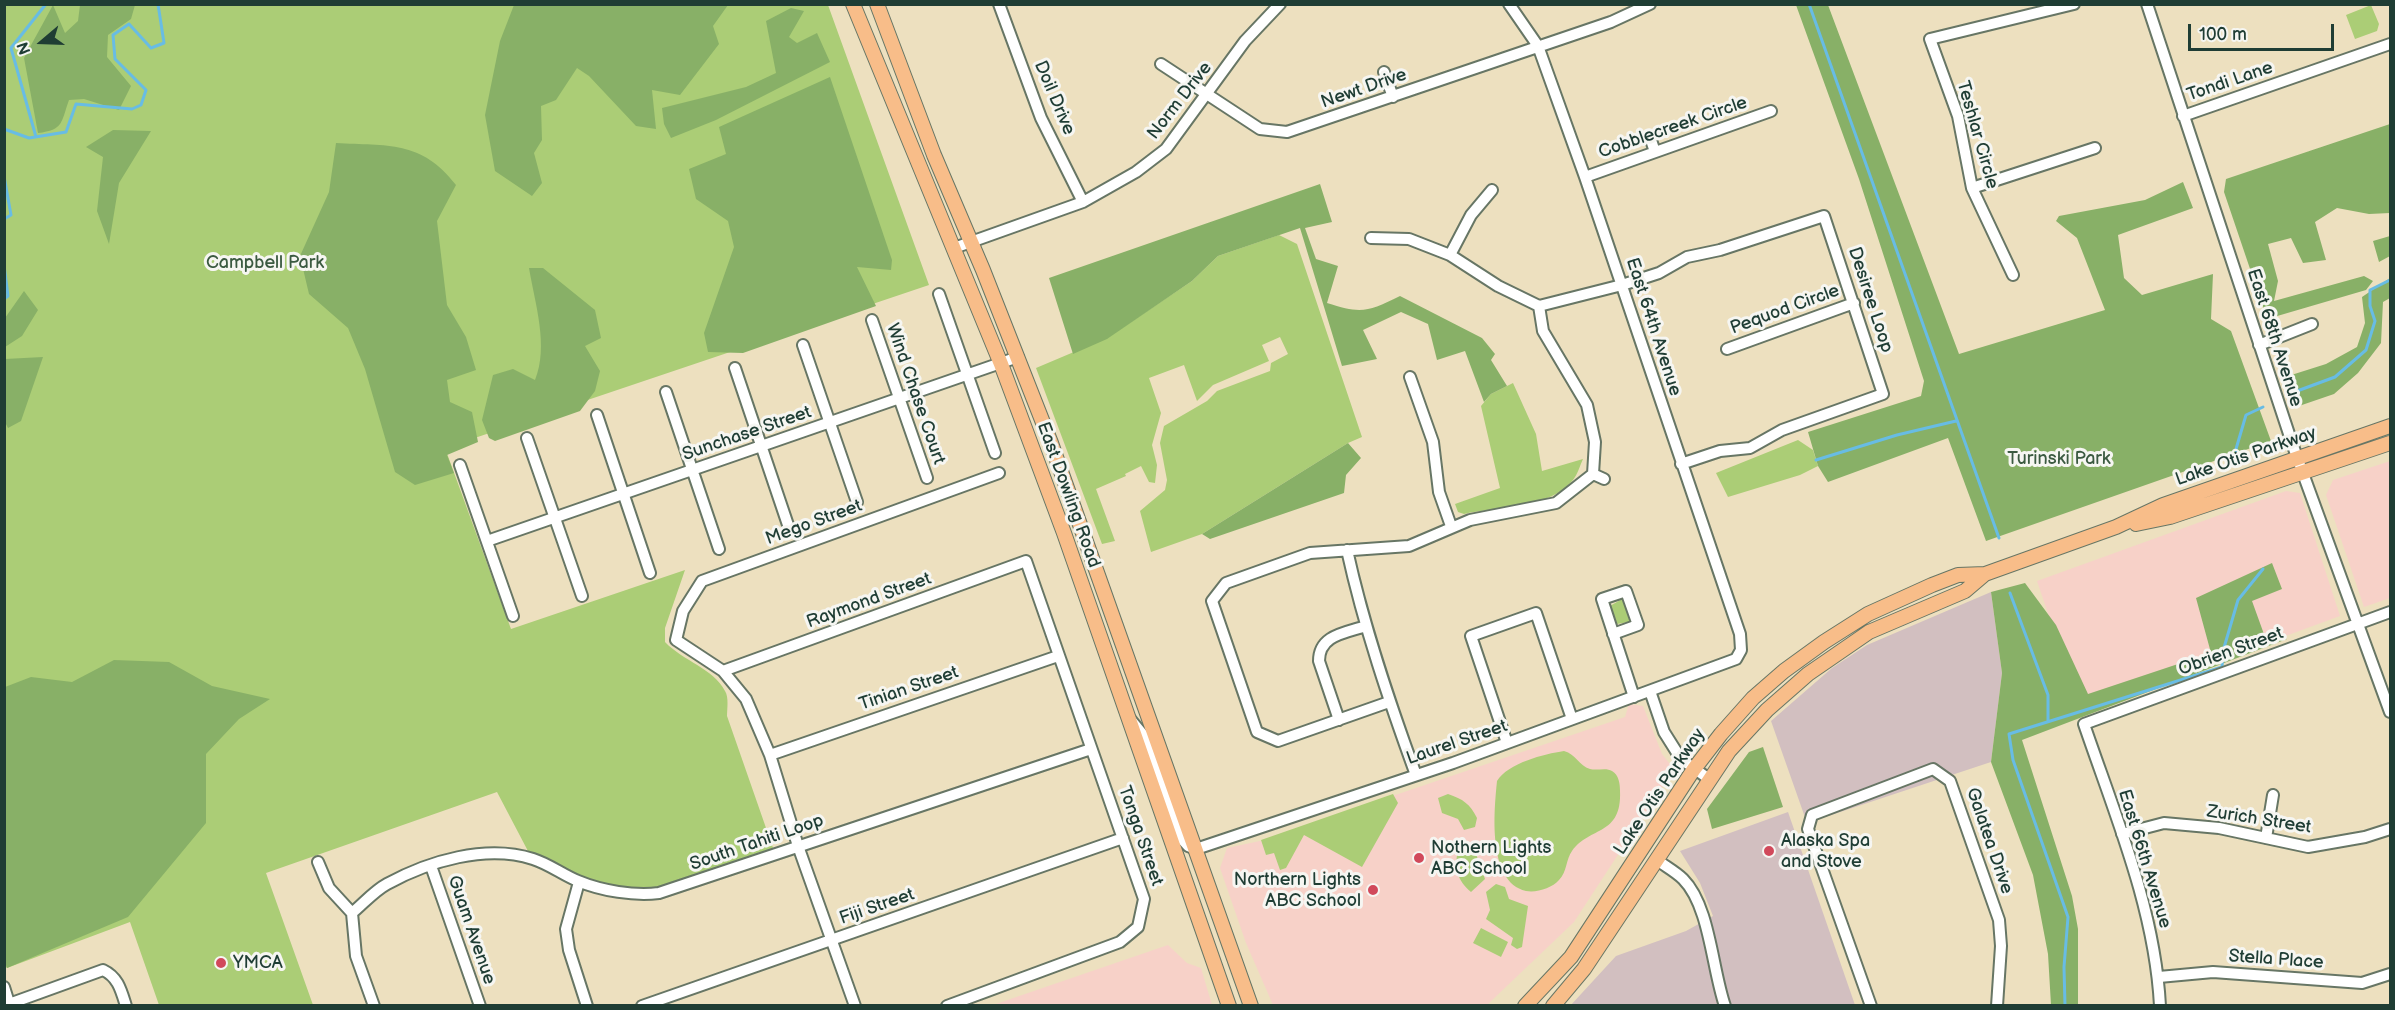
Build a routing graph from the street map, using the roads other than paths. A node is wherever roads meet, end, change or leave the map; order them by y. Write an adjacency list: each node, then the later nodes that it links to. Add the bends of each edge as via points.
1 (853, 4): 26 (main road, East Dowling Road)
2 (877, 4): 25 (main road, East Dowling Road, via 934,155)
3 (999, 4): 23 (street, Doil Drive, via 1041,118)
4 (1280, 4): 13 (street, Norm Drive, via 1245,41)
5 (1509, 4): 10 (street, East 64th Avenue)
6 (1650, 4): 10 (street, Newt Drive, via 1611,22)
7 (2074, 4): 21 (street, Teshlar Circle, via 1930,39 1958,116)
8 (2147, 4): 16 (street, East 68th Avenue)
9 (2391, 44): 16 (street, Tondi Lane)
10 (1538, 46): 14 (street, Newt Drive); 20 (street, East 64th Avenue)
11 (1161, 64): 13 (street, Newt Drive)
12 (1384, 72): 14 (street)
13 (1206, 95): 14 (street, Newt Drive, via 1260,129 1287,132); 23 (street, Norm Drive, via 1166,149 1110,189)
14 (1393, 97)
15 (1771, 111): 19 (street, Cobblecreek Circle)
16 (2182, 116): 36 (street, East 68th Avenue)
17 (1650, 137): 19 (street)
18 (2095, 148): 21 (street)
19 (1655, 152): 20 (street, Cobblecreek Circle)
20 (1585, 177): 29 (street, East 64th Avenue)
21 (1972, 188): 28 (street, Teshlar Circle)
22 (1492, 190): 27 (street, via 1471,215)
23 (1083, 202): 25 (street, Norm Drive)
24 (1371, 238): 27 (street, via 1409,238)
25 (972, 242): 26 (street, Norm Drive); 38 (main road, East Dowling Road)
26 (954, 248): 39 (main road, East Dowling Road)
27 (1450, 255): 32 (street, via 1498,286)
28 (2013, 274)
29 (1622, 285): 31 (street, Desiree Loop, via 1659,273 1687,257 1824,216); 32 (street); 53 (street, East 64th Avenue)
30 (939, 294): 41 (street)
31 (1854, 303): 37 (street, Pequod Circle); 53 (street, Desiree Loop, via 1883,394 1782,429 1750,448 1720,451)
32 (1539, 306): 58 (street, via 1543,331 1587,405 1595,442)
33 (872, 320): 44 (street, Wind Chase Court)
34 (2312, 324): 36 (street)
35 (803, 345): 46 (street)
36 (2259, 345): 52 (street, East 68th Avenue)
37 (1727, 349)
38 (1018, 357): 39 (street, Sunchase Street); 105 (main road, East Dowling Road)
39 (1001, 364): 41 (street, Sunchase Street); 88 (main road, East Dowling Road)
40 (735, 368): 50 (street)
41 (968, 376): 44 (street, Sunchase Street); 51 (street)
42 (1410, 376): 65 (street, via 1433,442 1439,492)
43 (666, 392): 55 (street)
44 (900, 398): 46 (street, Sunchase Street); 59 (street, Wind Chase Court)
45 (597, 415): 61 (street)
46 (831, 423): 50 (street, Sunchase Street); 62 (street)
47 (2391, 426): 52 (main road, Lake Otis Parkway)
48 (527, 438): 63 (street)
49 (2391, 443): 57 (main road, Lake Otis Parkway)
50 (762, 446): 55 (street, Sunchase Street); 64 (street)
51 (994, 453)
52 (2297, 458): 57 (street, East 68th Avenue); 66 (main road, Lake Otis Parkway, via 2163,505)
53 (1681, 464): 82 (street, East 64th Avenue, via 1740,634 1741,650 1736,659)
54 (460, 465): 67 (street)
55 (693, 470): 61 (street, Sunchase Street); 68 (street)
56 (999, 473): 83 (street, Mego Street, via 702,581 683,611 676,640)
57 (2303, 473): 66 (main road, Lake Otis Parkway, via 2170,517); 78 (street, East 68th Avenue)
58 (1593, 474): 60 (street); 65 (street, via 1556,503)
59 (927, 478)
60 (1604, 479)
61 (624, 494): 63 (street, Sunchase Street); 71 (street)
62 (857, 502)
63 (555, 518): 67 (street, Sunchase Street); 74 (street)
64 (788, 525)
65 (1451, 526): 69 (street, via 1408,546)
66 (2116, 527): 72 (main road, Lake Otis Parkway)
67 (487, 541): 76 (street)
68 (720, 549)
69 (1347, 550): 79 (street); 90 (street, via 1310,553 1268,568 1226,584 1212,601 1257,732 1278,741)
70 (1026, 561): 81 (street, Tonga Street); 83 (street, Raymond Street)
71 (650, 573)
72 (1985, 574): 73 (main road, Lake Otis Parkway, via 1958,575); 77 (main road, Lake Otis Parkway, via 1965,591)
73 (1932, 585): 77 (main road, via 1927,593 1896,608); 95 (main road, Lake Otis Parkway, via 1868,614 1791,665 1753,698)
74 (582, 596)
75 (2391, 612): 78 (street, Obrien Street)
76 (513, 616)
77 (1890, 622): 97 (main road, Lake Otis Parkway, via 1808,674 1729,751)
78 (2360, 623): 87 (street, East 68th Avenue); 91 (street, Obrien Street)
79 (1366, 626): 86 (street); 90 (street, via 1326,640 1319,651)
80 (1613, 634): 85 (street)
81 (1058, 656): 93 (street, Tonga Street); 94 (street, Tinian Street)
82 (1728, 662): 84 (street, Laurel Street)
83 (723, 671): 94 (street, via 746,699)
84 (1650, 692): 85 (street, Laurel Street); 95 (street, via 1664,732 1681,759)
85 (1634, 696): 89 (street, Laurel Street)
86 (1389, 702): 90 (street); 96 (street)
87 (2391, 712)
88 (1129, 718): 105 (street, via 1144,736 1179,836); 123 (main road, East Dowling Road)
89 (1572, 719): 92 (street, Laurel Street); 92 (street, via 1536,613 1471,636)
90 (1339, 720)
91 (2084, 724): 101 (street, East 66th Avenue)
92 (1508, 743): 96 (street, Laurel Street)
93 (1091, 749): 102 (street, Tonga Street); 104 (street, South Tahiti Loop)
94 (770, 755): 104 (street)
95 (1694, 769): 97 (street); 99 (main road, Lake Otis Parkway)
96 (1416, 775): 105 (street, Laurel Street)
97 (1708, 779): 106 (main road, Lake Otis Parkway)
98 (2273, 795): 103 (street)
99 (1665, 815): 106 (main road, via 1654,854); 125 (main road, Lake Otis Parkway, via 1571,957)
100 (2391, 829): 103 (street, Zurich Street, via 2308,848)
101 (2122, 834): 103 (street, Zurich Street, via 2164,823 2219,828); 113 (street, East 66th Avenue, via 2144,907)
102 (1123, 838): 111 (street, Fiji Street); 122 (street, Tonga Street, via 1144,899 1138,927 1120,942)
103 (2266, 838)
104 (798, 846): 109 (street, South Tahiti Loop, via 659,893 639,896); 111 (street)
105 (1196, 849): 124 (main road, East Dowling Road)
106 (1657, 860): 126 (main road, Lake Otis Parkway, via 1584,969); 127 (street, via 1684,880 1704,917)
107 (318, 862): 110 (street, via 329,888)
108 (431, 866): 109 (street, South Tahiti Loop, via 480,853 504,852 534,859); 110 (street, South Tahiti Loop, via 386,885); 118 (street, Guam Avenue)
109 (579, 882): 119 (street, via 566,930)
110 (352, 913): 117 (street, via 356,956)
111 (834, 939): 120 (street, Fiji Street); 121 (street)
112 (2391, 974): 113 (street, Stella Place, via 2362,983 2213,972)
113 (2159, 977): 130 (street, East 66th Avenue)
114 (4, 987): 115 (street)
115 (9, 1005): 116 (street, via 103,970 119,986)
116 (126, 1005)
117 (374, 1005)
118 (480, 1005)
119 (587, 1005)
120 (642, 1005)
121 (855, 1005)
122 (947, 1005)
123 (1229, 1005)
124 (1251, 1005)
125 (1525, 1005)
126 (1553, 1005)
127 (1725, 1005)
128 (1871, 1005): 129 (street, Galatea Drive, via 1808,829 1812,815 1933,769 1950,781 1999,920)
129 (1996, 1005)
130 (2160, 1005)

